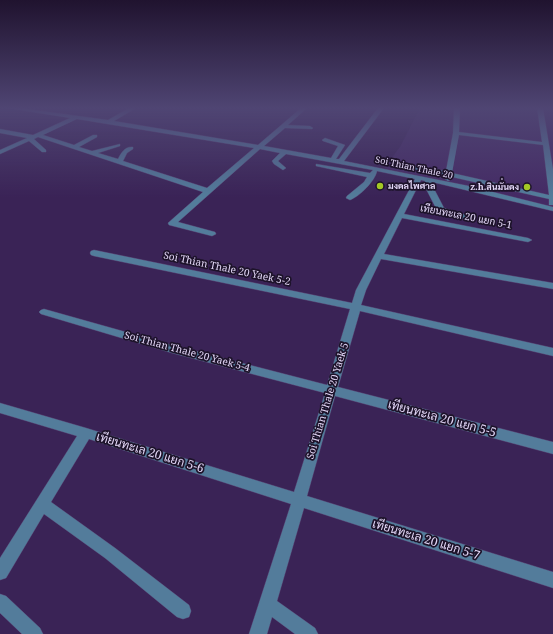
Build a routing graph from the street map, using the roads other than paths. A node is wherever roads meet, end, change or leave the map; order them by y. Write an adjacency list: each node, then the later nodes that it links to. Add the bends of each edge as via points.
1 (34, 137): 17 (street)
2 (33, 138): 18 (street)
3 (36, 138): 14 (street)
4 (92, 138): 14 (street)
5 (211, 138): 15 (street, Soi Thian Thale 20)
6 (271, 138): 15 (street)
7 (359, 138): 23 (street)
8 (455, 138): 28 (street)
9 (494, 138): 12 (street)
10 (545, 138): 12 (street)
11 (325, 140): 21 (street, via 342,145)
12 (546, 144): 34 (street)
13 (118, 145): 20 (street)
14 (74, 147): 20 (street)
15 (261, 147): 19 (street, Soi Thian Thale 20); 32 (street)
16 (131, 148): 22 (street)
17 (44, 151)
18 (0, 152)
19 (284, 152): 21 (street, Soi Thian Thale 20); 26 (street, via 276,161)
20 (91, 153): 22 (street)
21 (332, 160): 23 (street, Soi Thian Thale 20)
22 (119, 162): 32 (street)
23 (340, 162): 27 (street, Soi Thian Thale 20)
24 (398, 164): 28 (street)
25 (318, 165): 29 (street)
26 (283, 168)
27 (376, 169): 29 (street); 30 (street, Soi Thian Thale 20)
28 (449, 174): 31 (street); 34 (street)
29 (372, 176): 33 (street)
30 (424, 178): 31 (street, Soi Thian Thale 20); 36 (street, Soi Thian Thale 20 Yaek 5); 37 (street, via 441,210)
31 (446, 183): 35 (street, Soi Thian Thale 20)
32 (208, 192): 38 (street, via 172,223)
33 (350, 198)
34 (553, 198): 35 (street)
35 (552, 209)
36 (399, 215): 39 (street, เทียนทะเล 20 แยก 5-1); 41 (street, Soi Thian Thale 20 Yaek 5)
37 (470, 219)
38 (212, 234)
39 (528, 240)
40 (94, 253): 43 (street, Soi Thian Thale 20 Yaek 5-2)
41 (379, 256): 42 (street); 43 (street, Soi Thian Thale 20 Yaek 5)
42 (553, 286)
43 (355, 307): 45 (street, Soi Thian Thale 20 Yaek 5-2); 46 (street, Soi Thian Thale 20 Yaek 5)
44 (44, 312): 46 (street, Soi Thian Thale 20 Yaek 5-4, via 172,349)
45 (553, 352)
46 (330, 390): 49 (street, เทียนทะเล 20 แยก 5-5); 50 (street, Soi Thian Thale 20 Yaek 5)
47 (0, 408): 48 (street, เทียนทะเล 20 แยก 5-6)
48 (86, 433): 50 (street, เทียนทะเล 20 แยก 5-6); 51 (street)
49 (553, 448)
50 (299, 500): 53 (street, เทียนทะเล 20 แยก 5-7); 55 (street, Soi Thian Thale 20 Yaek 5)
51 (41, 504): 52 (street); 56 (street, via 110,553)
52 (2, 565)
53 (553, 580)
54 (0, 602): 57 (street)
55 (268, 604): 58 (street, Soi Thian Thale 20 Yaek 5); 59 (street)
56 (182, 611)
57 (34, 634)
58 (258, 634)
59 (309, 634)

